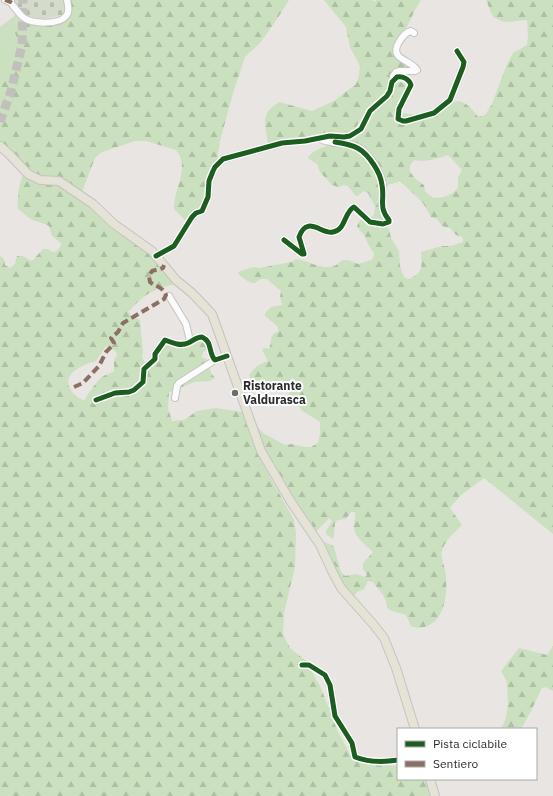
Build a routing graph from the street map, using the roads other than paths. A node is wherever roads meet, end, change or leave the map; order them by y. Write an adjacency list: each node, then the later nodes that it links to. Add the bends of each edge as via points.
1 (4, 0): 3 (street); 4 (street)
2 (67, 0): 3 (street, via 66,17 43,23 24,17)
3 (11, 2)
4 (0, 3)
5 (414, 33): 7 (street, via 407,32 396,50 399,56 418,70 398,71 393,76)
6 (457, 51): 7 (street, via 464,62 463,67 450,100 434,113 400,121 398,112 411,85 404,77)
7 (394, 79): 8 (street, via 387,96 370,111 361,129 356,133 344,137)
8 (318, 138): 10 (street, via 350,144 369,157 381,178 382,207 389,222 370,222 354,207 350,209 338,231 331,233 314,226 303,230 299,238 304,254); 11 (street, via 282,143 223,159 215,166 210,176 208,198 204,208 192,217 174,246)
9 (0, 146): 11 (main road, via 28,174 40,180 59,181 93,204 114,224)
10 (284, 240)
11 (156, 256): 14 (main road, via 176,280 212,314)
12 (169, 296): 13 (street, via 186,324)
13 (190, 341): 15 (street, via 205,338); 17 (street, via 179,344 165,340 157,350 155,358 144,369 141,384 131,392 115,393)
14 (227, 356): 15 (street); 19 (main road, via 266,459 320,544 341,588 384,638)
15 (215, 360): 16 (street, via 180,383)
16 (175, 398)
17 (96, 400)
18 (302, 665): 20 (street, via 309,665 325,675 331,690 334,716 352,743 355,757 390,762)
19 (415, 728)
20 (397, 760)
21 (430, 780): 22 (main road)
22 (435, 796)

